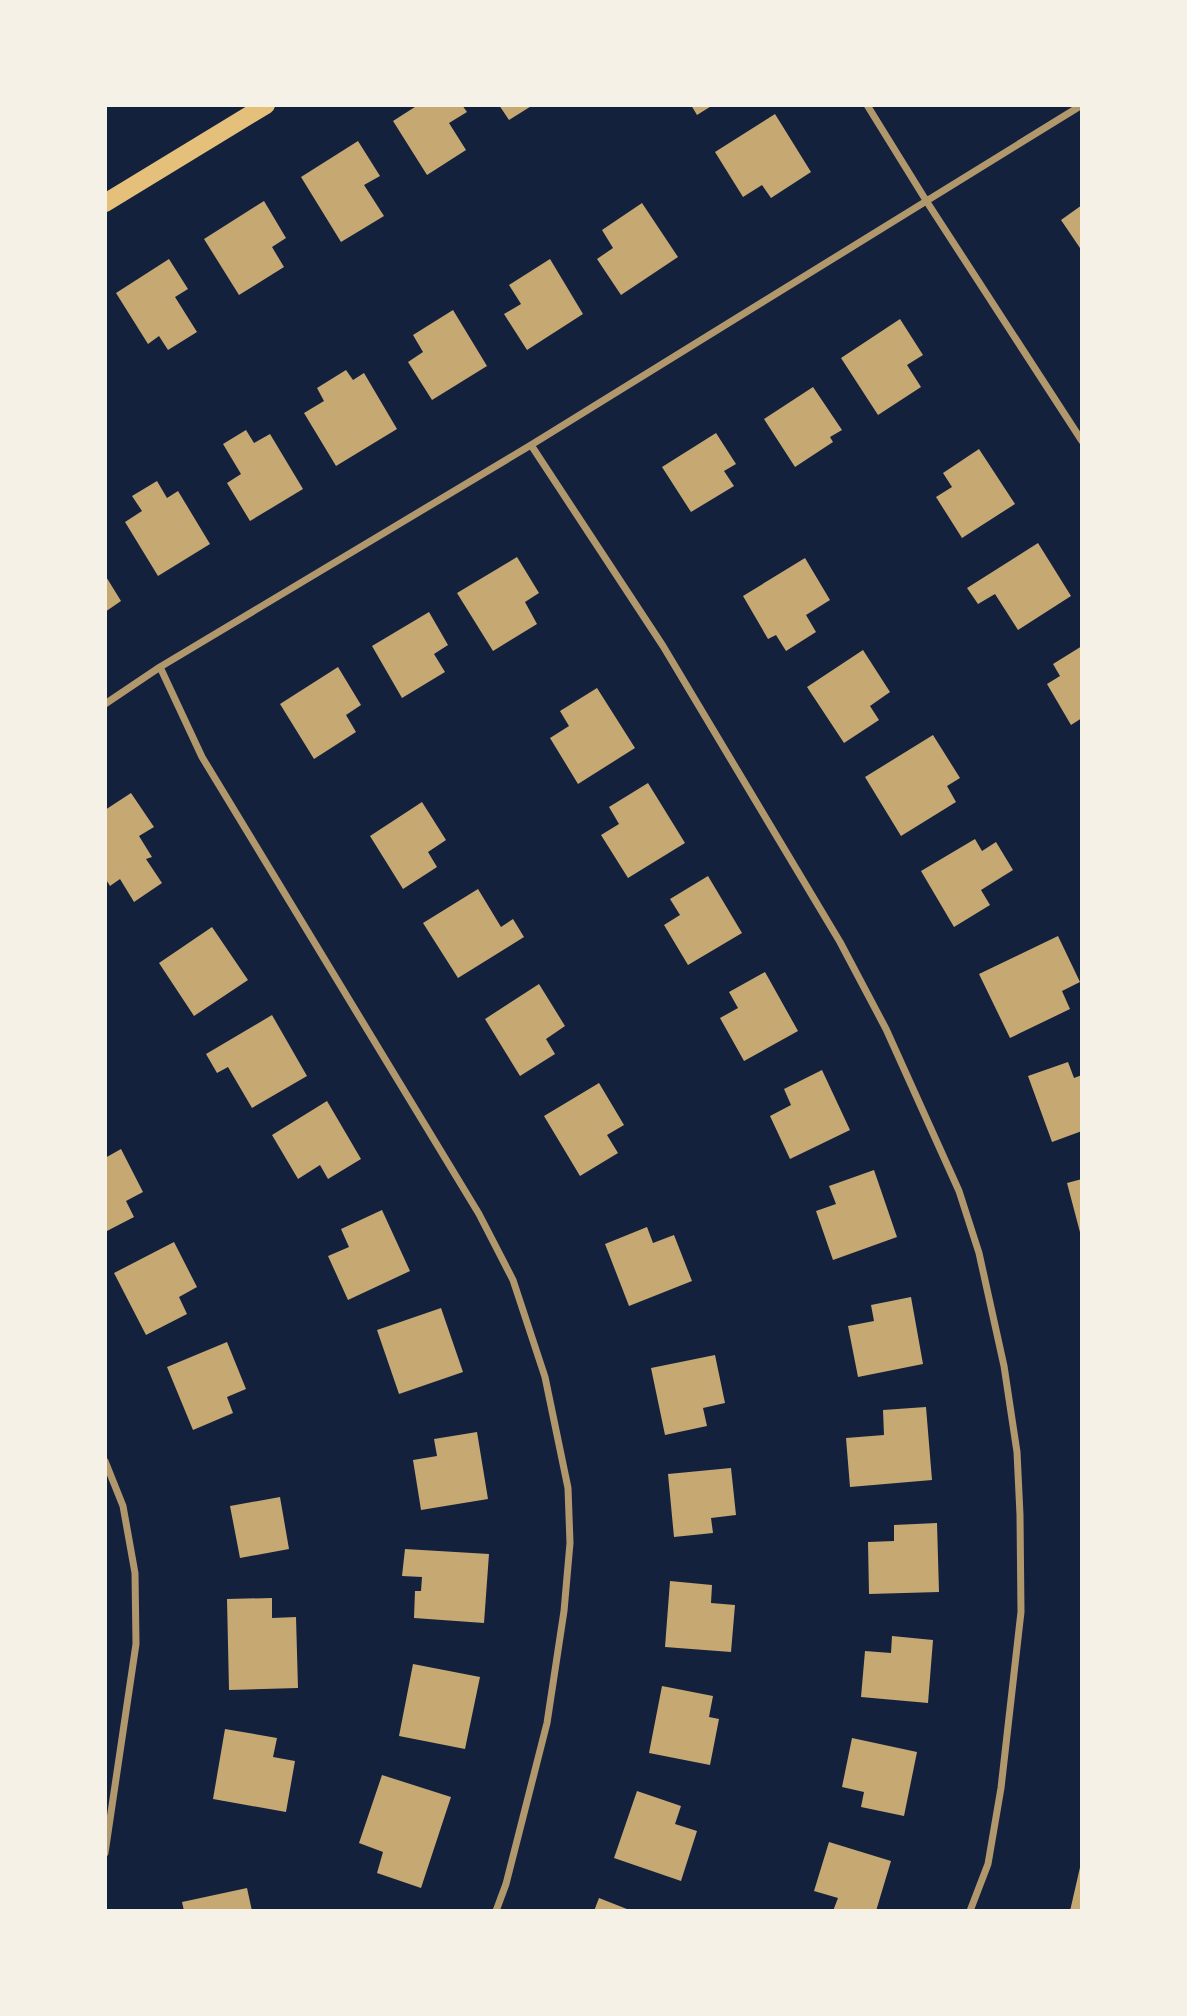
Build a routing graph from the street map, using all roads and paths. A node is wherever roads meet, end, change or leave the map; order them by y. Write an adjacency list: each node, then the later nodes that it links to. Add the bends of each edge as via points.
1 (266, 105): 5 (main road)
2 (867, 105): 4 (street)
3 (1082, 105): 4 (street)
4 (927, 202): 6 (street); 7 (street)
5 (105, 203)
6 (1082, 441)
7 (531, 445): 8 (street); 13 (street, via 663,646 840,942 886,1029 959,1191 979,1253 1017,1452 1021,1612 1001,1788 988,1864)
8 (160, 667): 9 (street); 12 (street, via 202,757 479,1214 513,1280 545,1377 568,1488 570,1543 564,1611 547,1723)
9 (105, 704)
10 (105, 1461): 11 (street, via 123,1506 135,1573 136,1644)
11 (105, 1853)
12 (496, 1911)
13 (970, 1911)

